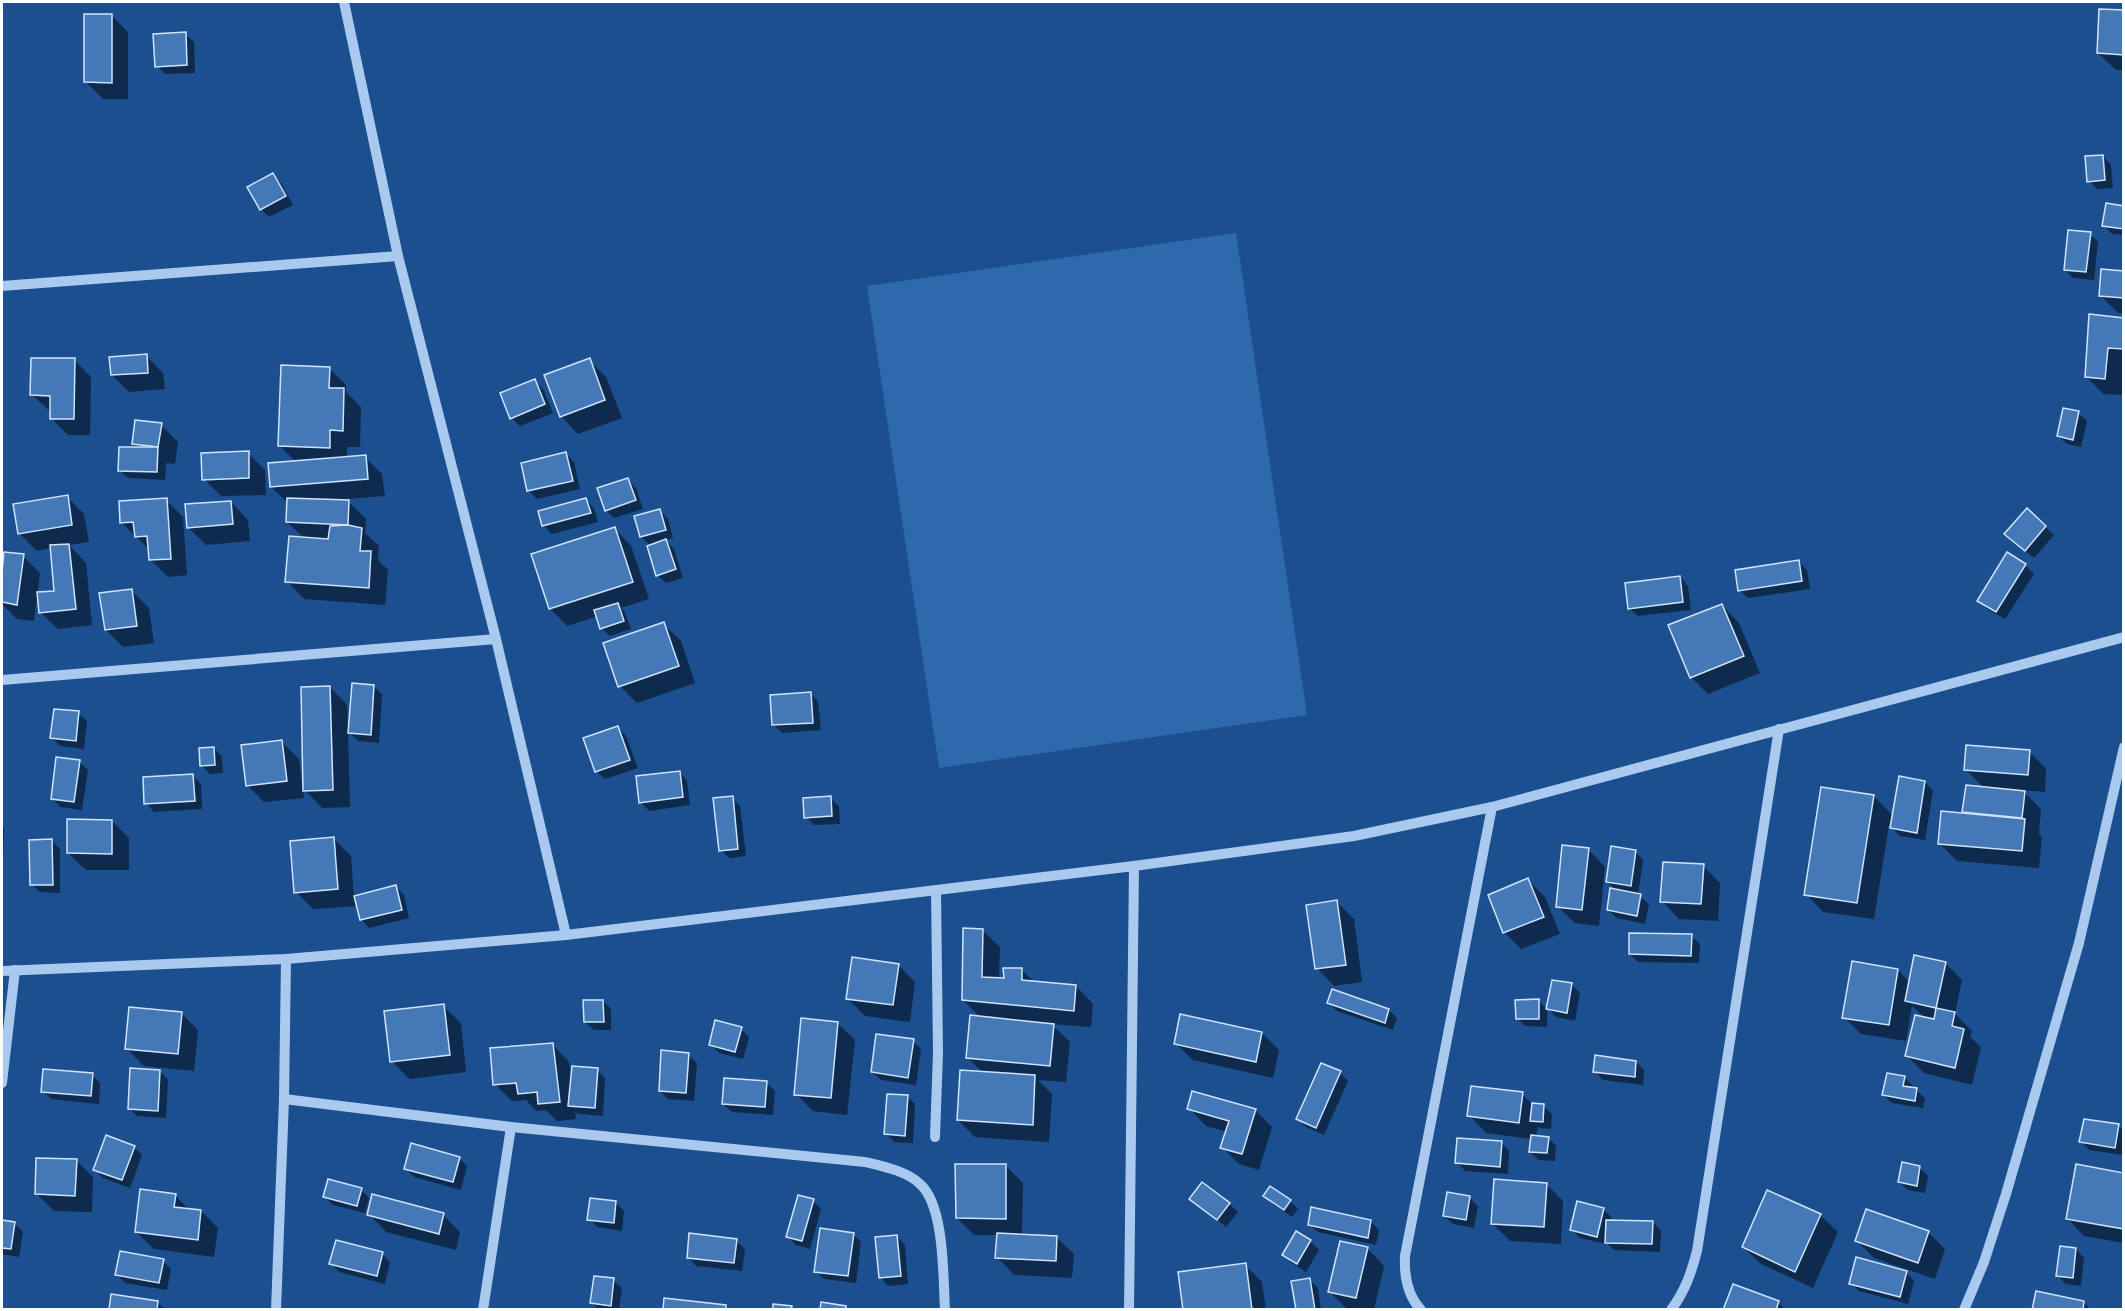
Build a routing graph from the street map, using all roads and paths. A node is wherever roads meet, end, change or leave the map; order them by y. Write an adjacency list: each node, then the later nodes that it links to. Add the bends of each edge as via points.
1 (344, 2): 2 (street)
2 (398, 256): 3 (street); 5 (street)
3 (2, 286)
4 (2124, 637): 7 (street)
5 (496, 639): 6 (street); 12 (street)
6 (2, 680)
7 (1779, 729): 9 (street); 25 (street, via 1697,1251 1691,1276)
8 (2124, 747): 26 (street, via 2079,943 2006,1194)
9 (1492, 807): 10 (street, via 1354,836); 24 (street, via 1405,1256 1407,1285)
10 (1134, 866): 11 (street); 23 (street)
11 (936, 890): 12 (street); 19 (street)
12 (566, 935): 13 (street)
13 (286, 959): 14 (street); 17 (street)
14 (15, 970): 15 (street); 16 (street)
15 (2, 971)
16 (2, 1083)
17 (284, 1099): 18 (street); 20 (street)
18 (511, 1127): 21 (street); 22 (street, via 865,1162 895,1171 925,1189 936,1213)
19 (935, 1137)
20 (276, 1310)
21 (483, 1310)
22 (945, 1310)
23 (1129, 1310)
24 (1421, 1310)
25 (1671, 1310)
26 (1964, 1310)

